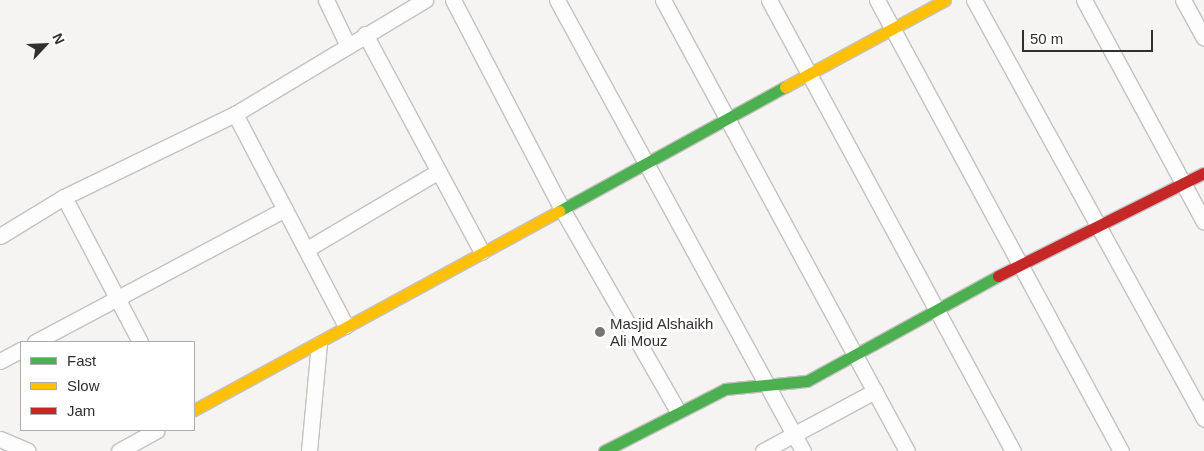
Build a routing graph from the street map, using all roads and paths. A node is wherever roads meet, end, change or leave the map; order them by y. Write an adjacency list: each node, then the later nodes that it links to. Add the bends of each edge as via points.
1 (326, 0): 15 (street)
2 (425, 0): 13 (street)
3 (453, 0): 25 (street)
4 (557, 0): 19 (street)
5 (663, 0): 18 (street)
6 (769, 0): 16 (street)
7 (877, 0): 12 (street)
8 (945, 0): 12 (street)
9 (974, 0): 27 (street)
10 (1084, 0): 22 (street)
11 (1183, 0): 14 (street)
12 (893, 30): 16 (street); 31 (street)
13 (365, 34): 15 (street); 20 (street)
14 (1204, 38)
15 (348, 46): 17 (street)
16 (810, 76): 18 (street); 33 (street)
17 (235, 114): 23 (street); 24 (street)
18 (727, 118): 19 (street); 39 (street)
19 (645, 161): 25 (street); 41 (street)
20 (437, 172): 29 (street); 30 (street)
21 (1204, 173): 22 (street)
22 (1183, 183): 26 (street); 27 (street)
23 (64, 197): 28 (street); 32 (street)
24 (285, 209): 29 (street); 32 (street)
25 (562, 209): 30 (street); 44 (street)
26 (1204, 222)
27 (1097, 225): 31 (street); 45 (street)
28 (0, 236)
29 (307, 249): 34 (street)
30 (482, 252): 34 (street)
31 (1020, 264): 33 (street); 57 (street)
32 (118, 300): 35 (street); 36 (street)
33 (938, 312): 39 (street); 56 (street)
34 (346, 326): 37 (street)
35 (37, 341)
36 (139, 341)
37 (319, 344): 43 (street); 51 (street)
38 (20, 351): 40 (street)
39 (855, 356): 41 (street, via 807,381); 42 (street)
40 (0, 361)
41 (768, 387): 44 (street, via 725,389); 47 (street)
42 (875, 391): 47 (street); 55 (street)
43 (195, 409)
44 (677, 410): 52 (street)
45 (1204, 419)
46 (155, 431): 50 (street)
47 (793, 434): 53 (street); 54 (street)
48 (0, 439): 49 (street)
49 (28, 451)
50 (119, 451)
51 (309, 451)
52 (604, 451)
53 (763, 451)
54 (803, 451)
55 (907, 451)
56 (1014, 451)
57 (1121, 451)

